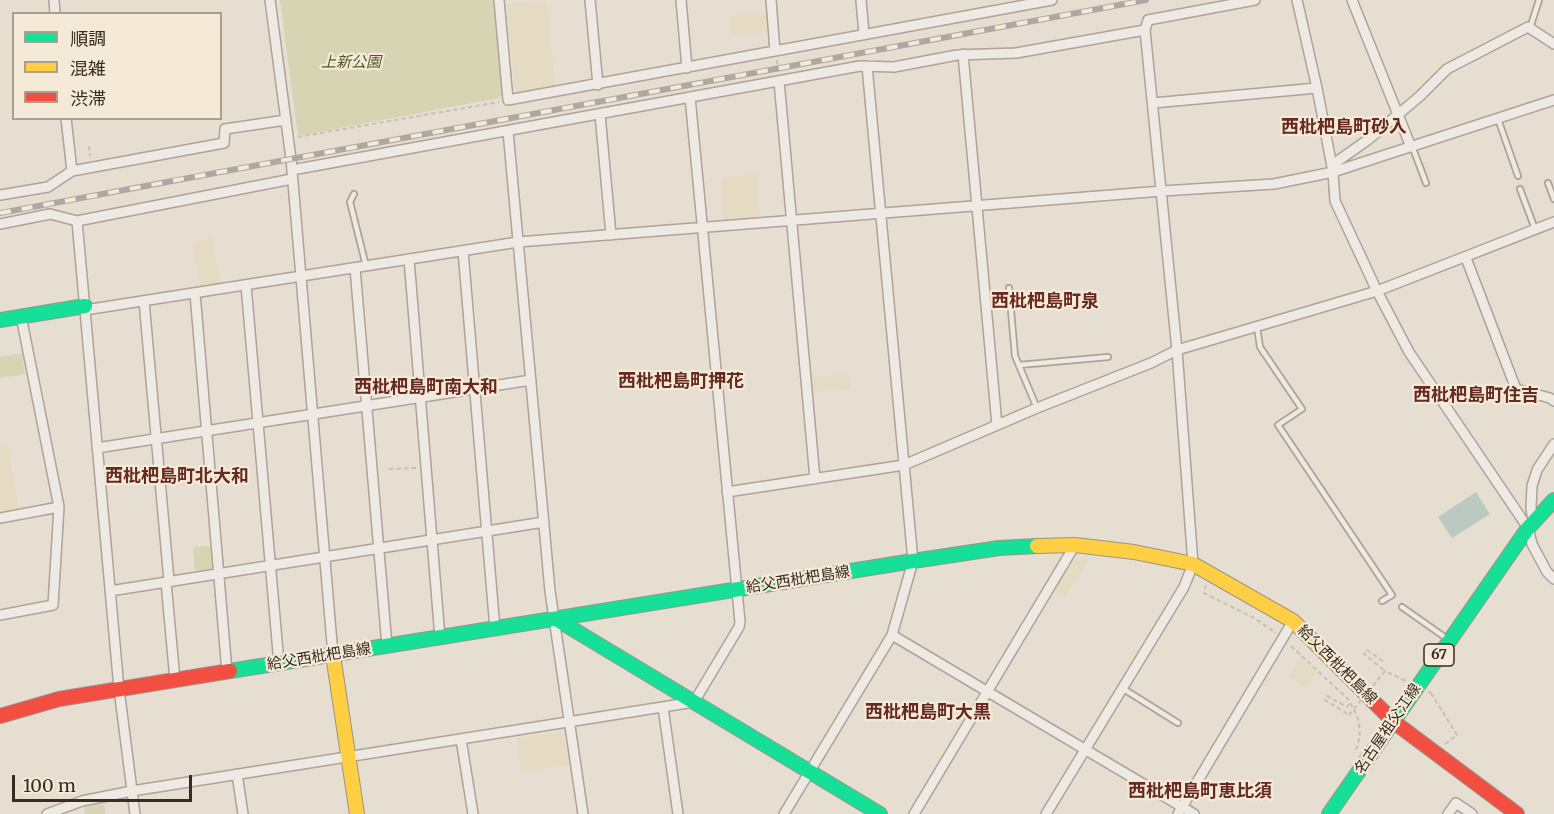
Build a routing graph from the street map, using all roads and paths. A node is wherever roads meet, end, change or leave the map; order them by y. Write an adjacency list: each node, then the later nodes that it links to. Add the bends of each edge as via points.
1 (270, 0): 31 (street)
2 (499, 0): 24 (street)
3 (590, 0): 21 (street)
4 (681, 0): 19 (street)
5 (771, 0): 16 (street)
6 (861, 0): 14 (street)
7 (1052, 0): 14 (street)
8 (1255, 0): 13 (street, via 1148,21)
9 (1297, 0): 22 (street)
10 (1352, 0): 28 (street)
11 (1539, 0): 12 (lane)
12 (1530, 28): 15 (street); 28 (street, via 1447,69)
13 (1145, 30): 17 (street, via 1016,53); 26 (street)
14 (864, 34): 16 (street)
15 (1554, 44)
16 (776, 51): 19 (street); 20 (path)
17 (963, 54): 18 (street, via 894,67); 46 (street)
18 (867, 66): 20 (street); 47 (street)
19 (687, 68): 21 (street)
20 (779, 81): 23 (street); 48 (street)
21 (598, 85): 24 (street)
22 (1317, 88): 26 (street); 35 (street)
23 (690, 97): 27 (street); 52 (street)
24 (508, 100): 33 (path)
25 (1554, 100): 29 (street)
26 (1153, 103): 42 (street)
27 (600, 114): 32 (street); 54 (street)
28 (1399, 114): 34 (street); 35 (street)
29 (1498, 119): 34 (street); 38 (lane)
30 (66, 120): 36 (street)
31 (286, 120): 33 (street); 36 (street, via 225,129 224,143)
32 (508, 131): 37 (street); 55 (street)
33 (288, 139): 37 (street)
34 (1412, 147): 35 (street); 39 (lane)
35 (1332, 168): 42 (street, via 1274,184); 63 (street, via 1335,201)
36 (72, 171): 43 (street, via 48,187)
37 (292, 174): 49 (street); 60 (street)
38 (1518, 176)
39 (1426, 183)
40 (1548, 183): 45 (lane)
41 (1520, 189): 53 (lane)
42 (1162, 191): 46 (street); 70 (street)
43 (0, 195)
44 (354, 195): 59 (lane, via 350,202)
45 (1554, 199)
46 (977, 206): 47 (street); 81 (street)
47 (880, 213): 48 (street); 86 (street)
48 (792, 220): 52 (street); 89 (street)
49 (77, 221): 51 (street, via 50,214); 66 (street)
50 (1554, 222): 53 (street)
51 (0, 224)
52 (702, 228): 54 (street); 90 (street)
53 (1535, 230): 57 (street)
54 (611, 235): 55 (street)
55 (519, 242): 56 (street); 73 (street)
56 (463, 251): 58 (street); 74 (street)
57 (1466, 258): 63 (street); 76 (street, via 1516,389)
58 (409, 259): 59 (street); 75 (street)
59 (360, 267): 60 (street); 77 (street)
60 (301, 276): 61 (street); 79 (street)
61 (246, 285): 64 (street); 80 (street)
62 (1009, 288): 72 (lane)
63 (1377, 291): 69 (street); 95 (street, via 1409,352)
64 (195, 293): 65 (street); 82 (street)
65 (144, 301): 66 (street); 83 (street)
66 (85, 308): 67 (main road); 85 (street)
67 (21, 316): 68 (main road); 92 (street)
68 (0, 320)
69 (1257, 327): 70 (street); 110 (lane, via 1260,347 1302,410 1278,425 1392,595)
70 (1177, 350): 78 (street); 102 (street)
71 (1108, 357): 72 (lane)
72 (1019, 365): 78 (lane)
73 (531, 380): 74 (street); 94 (street)
74 (474, 389): 75 (street); 96 (street)
75 (420, 397): 77 (street); 87 (street)
76 (1554, 401)
77 (367, 405): 79 (street); 99 (street)
78 (1037, 408): 81 (street)
79 (312, 414): 80 (street); 100 (street)
80 (258, 423): 82 (street); 103 (street)
81 (997, 425): 86 (street)
82 (207, 431): 83 (street); 104 (street)
83 (156, 439): 85 (street); 107 (street)
84 (1554, 444): 95 (street, via 1532,486)
85 (97, 448): 109 (street)
86 (904, 465): 89 (street); 101 (street)
87 (426, 467): 88 (path); 97 (street)
88 (389, 469)
89 (814, 479): 90 (street)
90 (727, 492): 108 (street)
91 (1552, 506): 95 (main road, 名古屋祖父江線 / 67)
92 (59, 507): 93 (street); 112 (street, via 53,605)
93 (0, 518)
94 (544, 522): 96 (street); 113 (street)
95 (1531, 526): 106 (street, via 1535,549); 119 (main road, 名古屋祖父江線 / 67)
96 (487, 531): 97 (street); 115 (street)
97 (432, 539): 99 (street); 117 (street)
98 (1075, 545): 101 (main road, 給父西枇杷島線, via 999,548); 102 (main road, 給父西枇杷島線); 129 (street)
99 (379, 548): 100 (street); 120 (street)
100 (325, 556): 103 (street); 121 (street)
101 (913, 561): 108 (main road, 給父西枇杷島線); 116 (street)
102 (1193, 564): 105 (main road, 給父西枇杷島線); 127 (street, via 1184,586)
103 (270, 565): 104 (street); 123 (street)
104 (219, 573): 107 (street); 125 (street)
105 (1210, 574): 114 (main road, 給父西枇杷島線); 118 (path, via 1204,593 1254,618)
106 (1554, 579)
107 (168, 582): 109 (street); 126 (street)
108 (735, 590): 113 (main road, 給父西枇杷島線); 130 (street, via 740,627)
109 (110, 591): 128 (street)
110 (1382, 601)
111 (1402, 607): 119 (lane)
112 (0, 615)
113 (556, 619): 115 (main road, 給父西枇杷島線); 130 (main road); 134 (street)
114 (1293, 621): 118 (street); 135 (main road, 給父西枇杷島線)
115 (495, 629): 117 (main road, 給父西枇杷島線)
116 (892, 634): 129 (street); 142 (street)
117 (440, 638): 120 (main road, 給父西枇杷島線)
118 (1282, 640): 131 (path); 145 (street)
119 (1449, 640): 135 (main road, 名古屋祖父江線 / 67)
120 (387, 646): 121 (main road, 給父西枇杷島線)
121 (333, 655): 123 (main road, 給父西枇杷島線); 140 (main road)
122 (1383, 661): 124 (path, via 1367,650 1364,654)
123 (279, 664): 125 (main road, 給父西枇杷島線)
124 (1385, 671): 131 (path, bridge, via 1349,714 1325,700 1327,696 1347,707); 138 (path, bridge, via 1431,693 1457,735)
125 (227, 672): 126 (main road, 給父西枇杷島線)
126 (175, 680): 128 (main road, 給父西枇杷島線)
127 (1122, 688): 136 (lane); 139 (street)
128 (119, 689): 133 (main road, 給父西枇杷島線, via 59,699); 144 (street)
129 (988, 691): 139 (street); 155 (street)
130 (694, 702): 132 (street); 142 (main road)
131 (1350, 702): 141 (path, via 1357,715 1360,737)
132 (663, 707): 134 (street); 152 (street)
133 (0, 716)
134 (570, 722): 137 (street); 151 (street)
135 (1394, 722): 158 (main road, 名古屋祖父江線 / 67); 161 (main road, 給父西枇杷島線)
136 (1178, 723)
137 (461, 739): 140 (street); 150 (street)
138 (1444, 746)
139 (1086, 749): 145 (street); 156 (street)
140 (348, 757): 143 (street); 149 (main road)
141 (1352, 757)
142 (810, 772): 153 (street); 154 (main road)
143 (237, 774): 144 (street); 148 (street)
144 (132, 791): 146 (street, via 82,801); 147 (street)
145 (1180, 810): 157 (street)
146 (47, 814)
147 (135, 814)
148 (243, 814)
149 (357, 814)
150 (473, 814)
151 (583, 814)
152 (678, 814)
153 (783, 814)
154 (880, 814)
155 (914, 814)
156 (1046, 814)
157 (1194, 814)
158 (1329, 814)
159 (1448, 814): 160 (street, via 1456,803)
160 (1472, 814)
161 (1517, 814)

